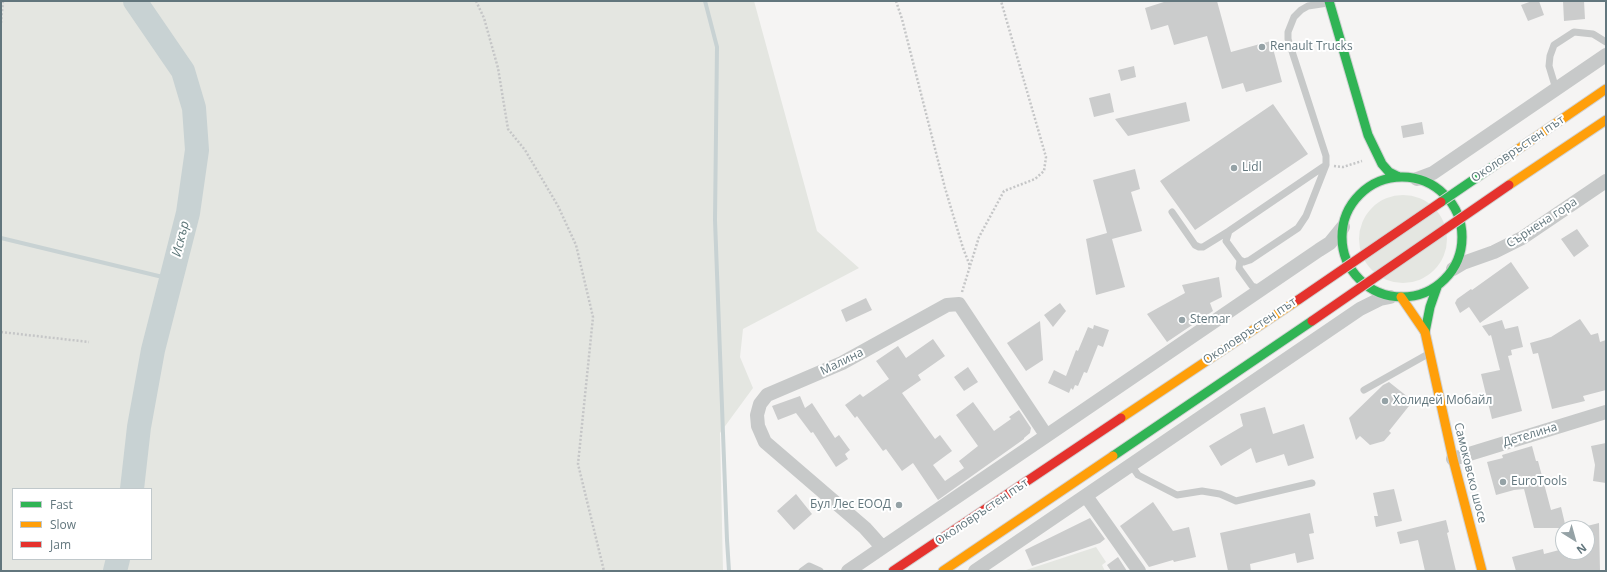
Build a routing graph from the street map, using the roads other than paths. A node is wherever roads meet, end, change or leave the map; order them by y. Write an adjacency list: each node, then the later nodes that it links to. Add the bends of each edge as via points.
1 (1330, 2): 7 (main road); 9 (lane, via 1301,10 1294,17 1288,32 1288,39 1326,156)
2 (1606, 42): 4 (lane, via 1593,34 1574,32 1554,45 1549,66)
3 (1606, 55): 4 (street)
4 (1556, 89): 12 (street, via 1433,173)
5 (1606, 89): 36 (main road, Околовръстен път, bridge, via 1298,300)
6 (1606, 120): 37 (main road, Околовръстен път, bridge)
7 (1365, 123): 8 (main road); 11 (main road, via 1382,164 1389,172)
8 (1368, 159)
9 (1326, 165): 17 (lane); 18 (lane, via 1303,223 1250,260)
10 (1368, 175): 14 (main road)
11 (1399, 177): 12 (main road); 14 (main road, via 1384,179 1369,186)
12 (1417, 179): 19 (main road, via 1446,196 1459,219 1461,248)
13 (1606, 181): 19 (street, Сърнена гора, via 1522,238 1463,263)
14 (1361, 194): 16 (main road, via 1350,208)
15 (1172, 212): 17 (lane, via 1199,247)
16 (1343, 227): 21 (street, via 1330,243); 22 (main road, via 1343,247 1349,266 1357,278 1365,285)
17 (1229, 231): 18 (lane, via 1226,241)
18 (1240, 260): 21 (lane, via 1239,268 1252,286)
19 (1454, 270): 20 (main road)
20 (1437, 287): 22 (main road, via 1426,293); 23 (main road, Самоковско шосе)
21 (1262, 289): 27 (street)
22 (1395, 297): 23 (main road, Самоковско шосе); 29 (street, via 1380,299 1360,309)
23 (1425, 332): 24 (main road, Самоковско шосе)
24 (1430, 353): 25 (lane); 28 (main road, Самоковско шосе)
25 (1364, 390)
26 (1606, 412): 28 (street, Детелина)
27 (1046, 435): 32 (street); 32 (street, Малина, via 959,304 947,305 842,363 767,395 760,404 757,415 758,426 765,442 865,528)
28 (1453, 459): 40 (main road, Самоковско шосе)
29 (1131, 465): 30 (lane, via 1138,475 1177,495 1202,491 1220,494 1236,501); 31 (street)
30 (1312, 483)
31 (1086, 496): 38 (street); 39 (street)
32 (882, 547): 35 (street)
33 (802, 571): 34 (lane, via 809,566)
34 (820, 571)
35 (848, 571)
36 (893, 571)
37 (943, 571)
38 (975, 571)
39 (1139, 571)
40 (1482, 571)

